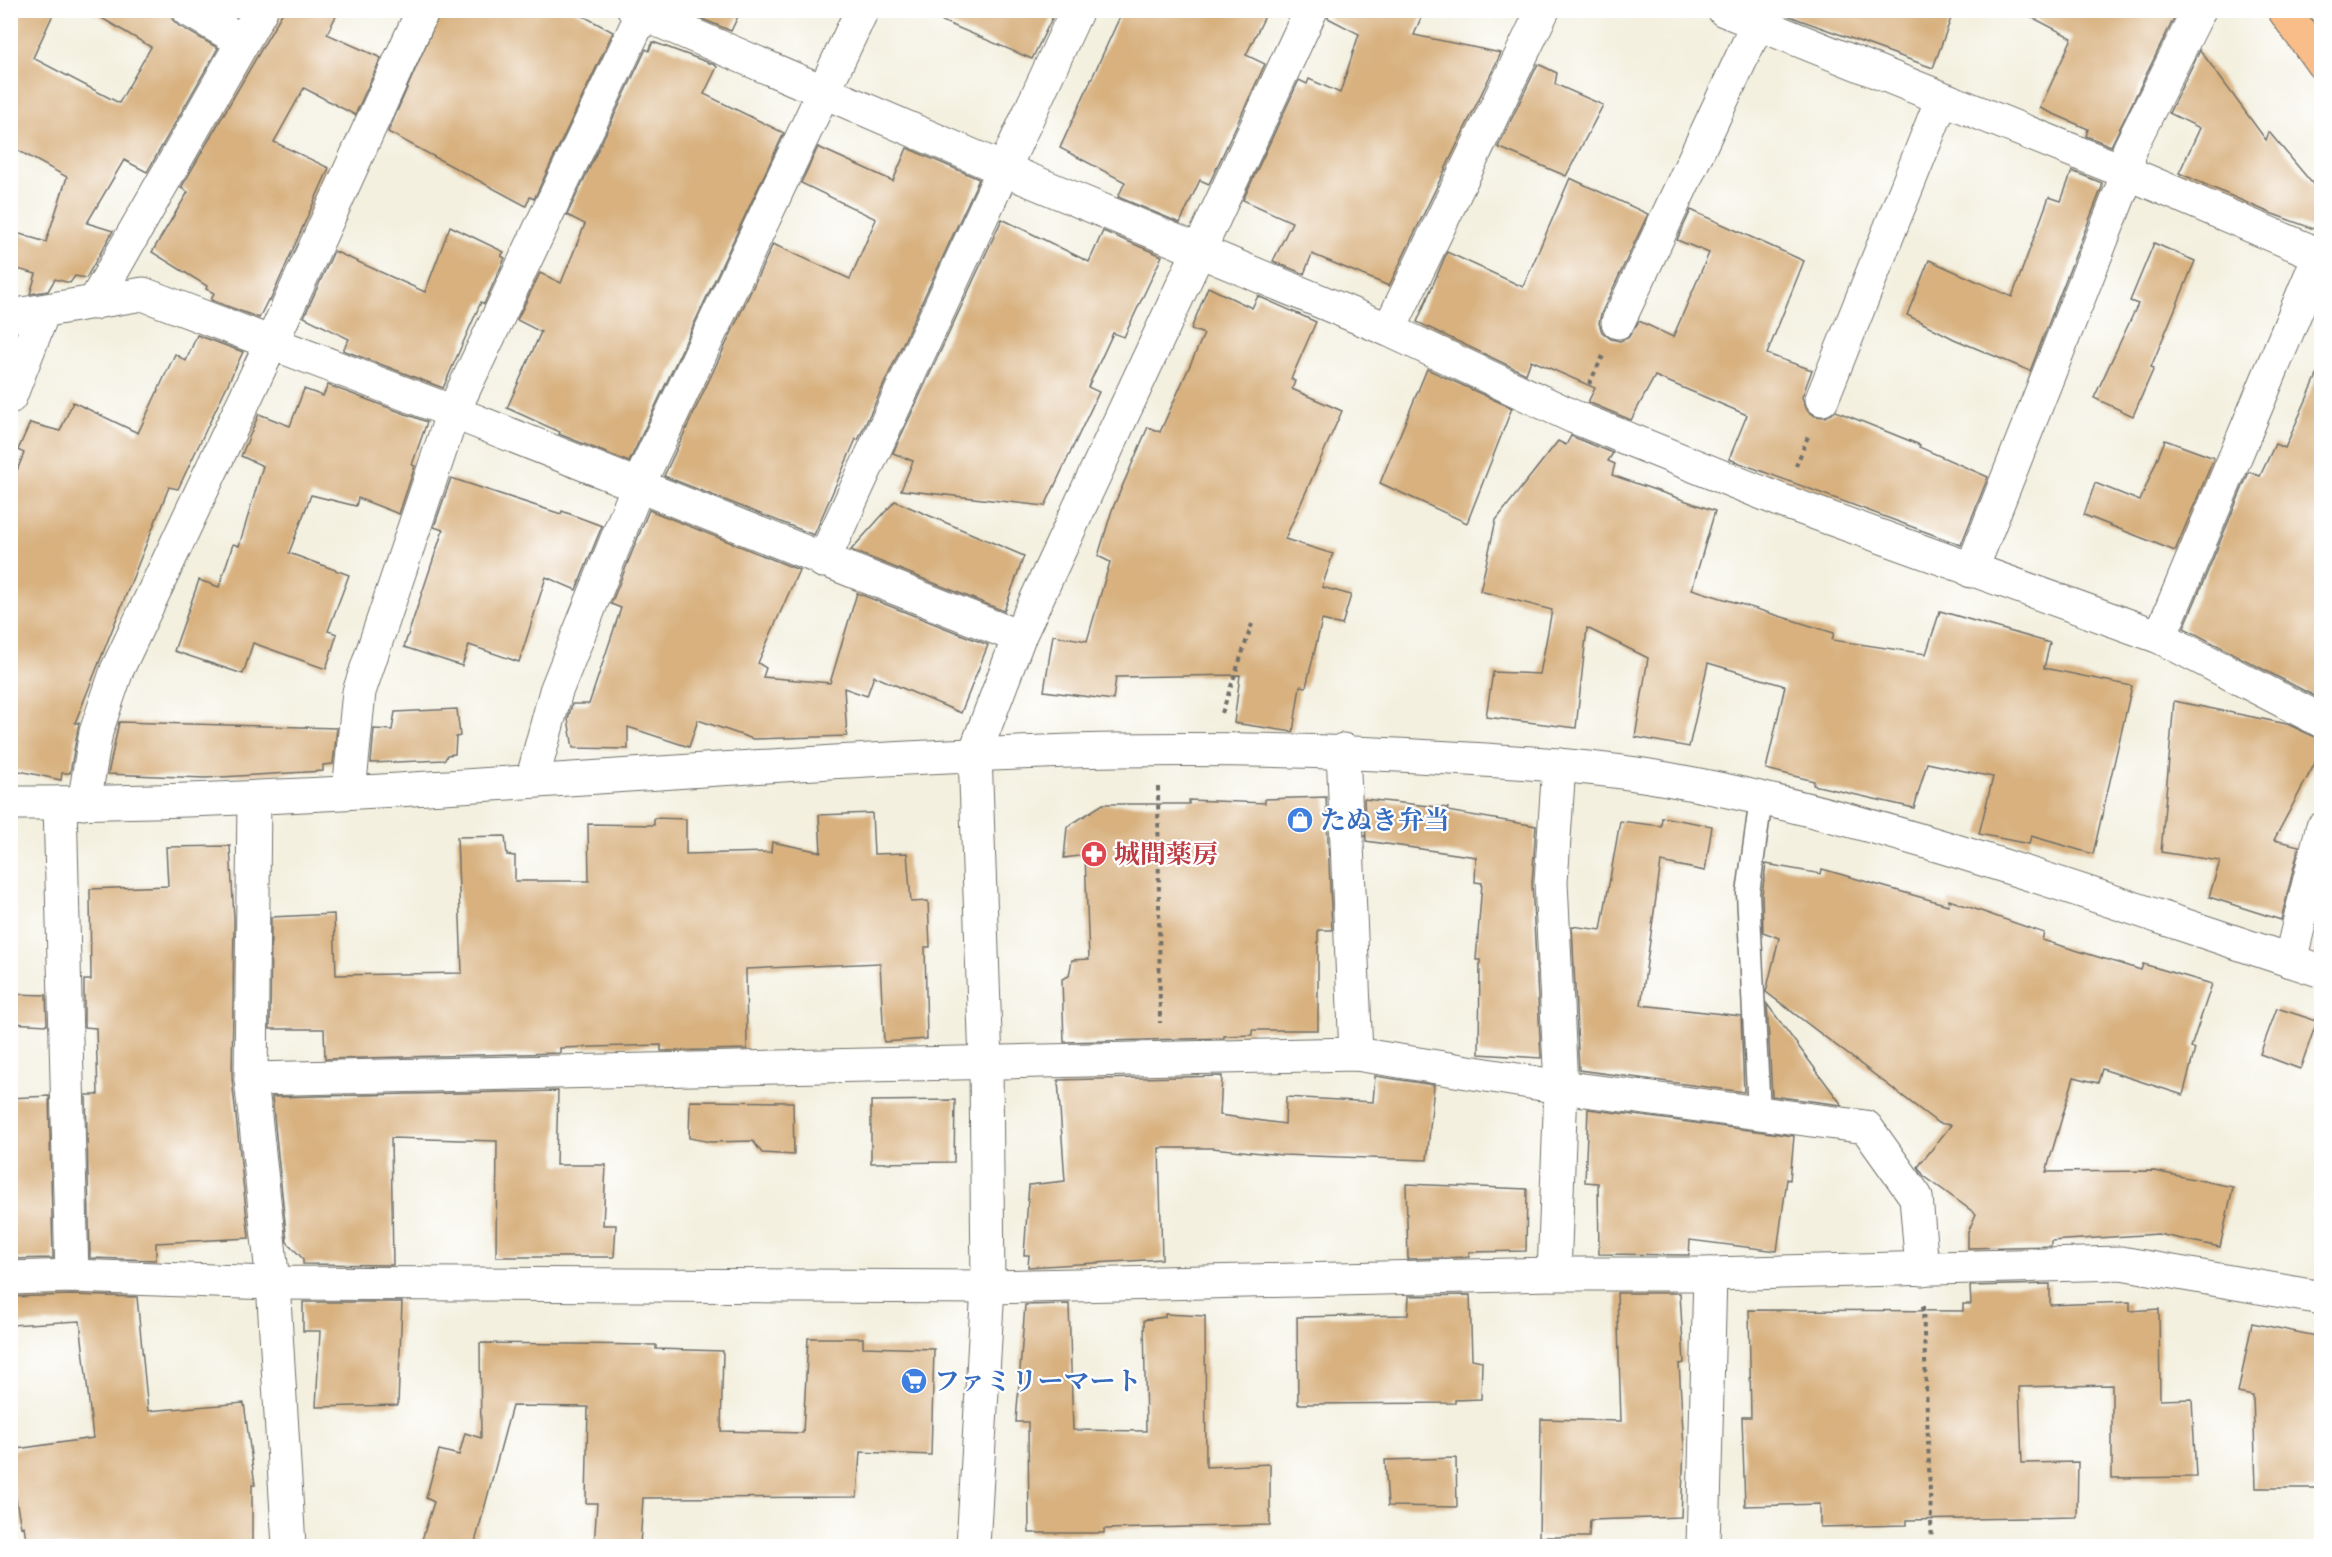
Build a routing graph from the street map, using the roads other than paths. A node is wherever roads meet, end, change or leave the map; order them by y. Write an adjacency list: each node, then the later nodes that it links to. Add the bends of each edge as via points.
1 (189, 10): 13 (street)
2 (261, 10): 13 (street)
3 (423, 10): 26 (street)
4 (862, 10): 15 (street)
5 (1077, 10): 17 (street)
6 (1311, 10): 19 (street)
7 (1543, 10): 25 (street)
8 (1724, 10): 12 (street)
9 (2199, 10): 18 (street, via 2129,150)
10 (2284, 10): 14 (highway)
11 (640, 12): 15 (street); 29 (street)
12 (1761, 18): 16 (street); 24 (street)
13 (242, 41): 21 (street)
14 (2322, 63)
15 (824, 93): 17 (street); 30 (street)
16 (1942, 99): 18 (street); 28 (street)
17 (1004, 169): 19 (street); 31 (street)
18 (2128, 172): 20 (street); 32 (street)
19 (1200, 251): 25 (street); 33 (street)
20 (2320, 256): 34 (street)
21 (94, 303): 22 (street); 26 (street, via 143,294)
22 (43, 312): 23 (street); 27 (street)
23 (10, 316)
24 (1618, 322)
25 (1389, 330): 32 (street, via 1574,417 1782,501)
26 (271, 344): 29 (street); 44 (street, via 117,670)
27 (10, 397)
28 (1822, 399)
29 (453, 412): 30 (street); 40 (street, via 359,692)
30 (638, 486): 31 (street); 39 (street, via 556,691)
31 (823, 561): 33 (street)
32 (1971, 571): 34 (street)
33 (1019, 637): 37 (street)
34 (2160, 637): 35 (street)
35 (2322, 721)
36 (1343, 750): 37 (street, via 1210,748); 38 (street); 48 (street)
37 (975, 753): 39 (street); 49 (street)
38 (1559, 765): 42 (street, via 1665,778); 51 (street, via 1551,882)
39 (532, 781): 40 (street)
40 (349, 792): 41 (street)
41 (254, 799): 44 (street); 50 (street)
42 (1761, 799): 46 (street, via 1917,839); 52 (lane, via 1748,892)
43 (10, 803): 44 (street)
44 (72, 803): 56 (street)
45 (2322, 829): 46 (street)
46 (2290, 961): 47 (street)
47 (2322, 971)
48 (1356, 1054): 49 (street); 51 (street)
49 (986, 1064): 50 (street); 59 (street)
50 (251, 1079): 58 (street)
51 (1561, 1087): 52 (street); 54 (street)
52 (1759, 1113): 53 (street, via 1866,1127 1916,1197)
53 (1922, 1269): 55 (street); 60 (street, via 2121,1263)
54 (1554, 1274): 55 (street); 59 (street)
55 (1710, 1274): 63 (street)
56 (72, 1276): 57 (street); 58 (street)
57 (10, 1278)
58 (273, 1283): 59 (street); 61 (street)
59 (988, 1287): 62 (street)
60 (2322, 1298)
61 (289, 1546)
62 (973, 1546)
63 (1703, 1546)

